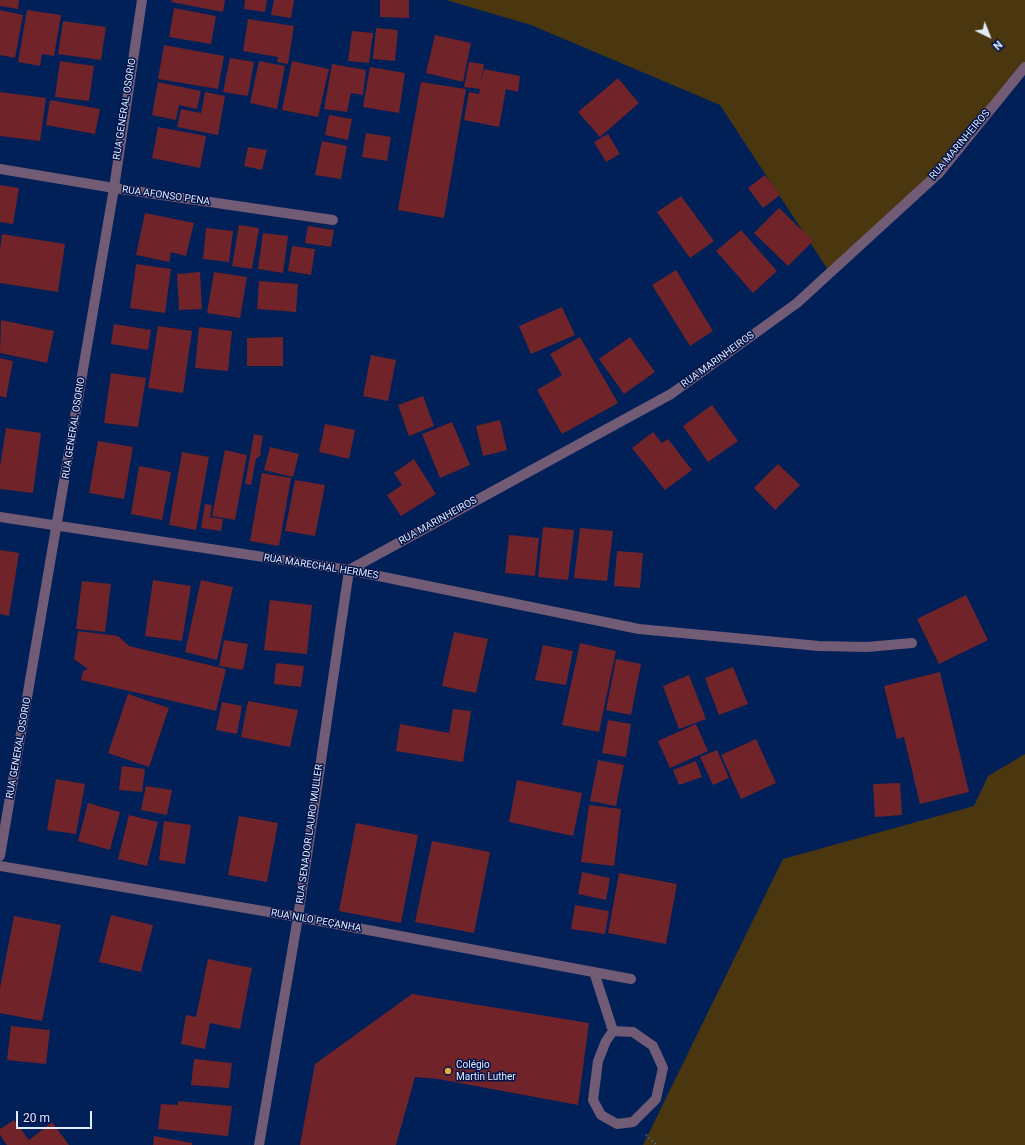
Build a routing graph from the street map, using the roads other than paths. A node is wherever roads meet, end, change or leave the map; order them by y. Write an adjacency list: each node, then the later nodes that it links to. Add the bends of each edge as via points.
1 (142, 0): 4 (street, RUA GENERAL OSORIO)
2 (1025, 67): 8 (street, RUA MARINHEIROS, via 939,172 797,303 671,394)
3 (0, 169): 4 (street, RUA AFONSO PENA)
4 (114, 188): 5 (street, RUA AFONSO PENA); 7 (street, RUA GENERAL OSORIO)
5 (333, 220)
6 (0, 517): 7 (street, RUA MARECHAL HERMES)
7 (57, 526): 8 (street, RUA MARECHAL HERMES); 10 (street, RUA GENERAL OSORIO)
8 (349, 570): 9 (street, RUA MARECHAL HERMES, via 639,629 819,646 867,647); 12 (street, RUA SENADOR LAURO MULLER)
9 (912, 643)
10 (0, 856)
11 (0, 866): 12 (street, RUA NILO PEÇANHA)
12 (298, 917): 13 (street, RUA NILO PEÇANHA); 16 (street, RUA SENADOR LAURO MULLER)
13 (594, 972): 14 (street, RUA NILO PEÇANHA); 15 (street)
14 (632, 979)
15 (613, 1031): 15 (street, via 598,1061 593,1100 601,1115 617,1124 633,1122 656,1099 663,1068 653,1046 633,1032)
16 (259, 1145)

